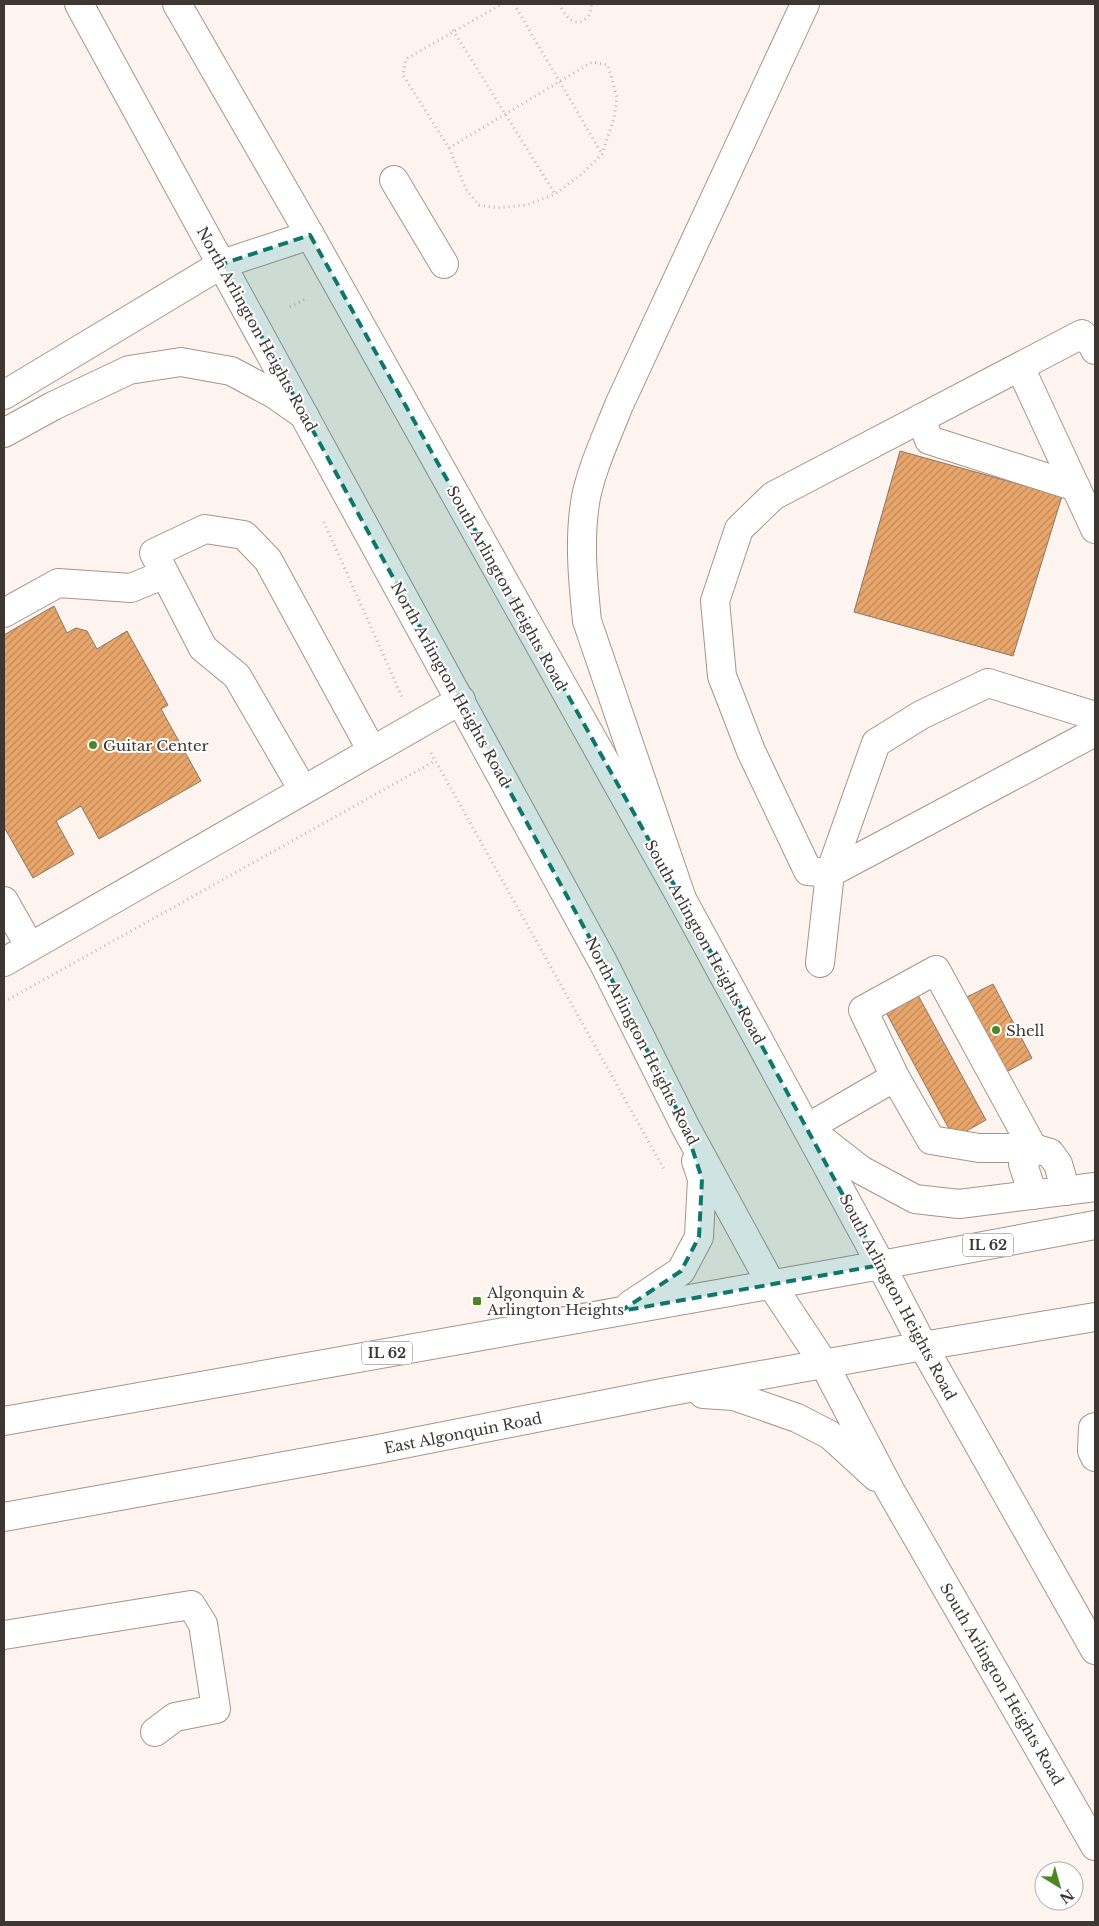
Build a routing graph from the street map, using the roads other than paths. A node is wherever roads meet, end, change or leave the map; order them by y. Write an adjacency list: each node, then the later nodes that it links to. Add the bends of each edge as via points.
1 (80, 4): 6 (main road, North Arlington Heights Road)
2 (177, 4): 5 (main road)
3 (805, 4): 24 (main road, via 618,405 585,501 582,532 587,621)
4 (394, 180): 7 (main road)
5 (310, 235): 6 (main road); 24 (main road, South Arlington Heights Road)
6 (222, 264): 10 (main road); 11 (main road, North Arlington Heights Road)
7 (444, 264)
8 (1095, 350): 9 (main road, via 1082,334)
9 (1020, 367): 12 (main road); 14 (main road)
10 (4, 395)
11 (304, 414): 13 (main road, via 231,371 181,362 129,370 53,406); 18 (main road, North Arlington Heights Road)
12 (921, 418): 14 (main road, via 929,440); 23 (main road, via 772,496 739,529 715,601 722,676 751,751 808,871)
13 (4, 434)
14 (1076, 487): 15 (main road)
15 (1095, 529)
16 (165, 574): 17 (main road, via 131,588 58,583); 21 (main road, via 154,553 205,529 244,535 268,560); 22 (main road, via 203,648 237,676)
17 (4, 613)
18 (460, 700): 21 (main road); 30 (main road, North Arlington Heights Road, via 604,964)
19 (1095, 716): 23 (main road, via 988,683 921,715 876,743)
20 (1095, 732): 23 (main road)
21 (372, 751): 22 (main road)
22 (304, 790): 26 (main road)
23 (830, 873): 28 (main road)
24 (682, 899): 31 (main road, South Arlington Heights Road)
25 (4, 901): 26 (main road)
26 (30, 947): 27 (main road)
27 (4, 962)
28 (820, 963)
29 (895, 1077): 31 (main road); 32 (main road, via 931,1140 979,1148); 32 (main road, via 863,1010 936,970)
30 (685, 1126): 38 (main road, North Arlington Heights Road); 39 (main road, via 702,1179 699,1237 681,1271)
31 (807, 1128): 35 (main road, via 862,1170 915,1199 959,1204); 37 (main road, South Arlington Heights Road)
32 (1034, 1148): 34 (main road, via 1050,1153 1058,1164); 35 (main road, via 1023,1164)
33 (1095, 1187): 34 (main road)
34 (1066, 1190): 35 (main road)
35 (1033, 1195)
36 (1095, 1224): 37 (main road, IL 62)
37 (881, 1265): 38 (main road, IL 62); 41 (main road, South Arlington Heights Road)
38 (771, 1284): 39 (main road, IL 62); 42 (main road, North Arlington Heights Road)
39 (621, 1311): 44 (main road, IL 62)
40 (1095, 1318): 41 (main road, East Algonquin Road)
41 (923, 1346): 42 (main road, East Algonquin Road); 50 (main road, South Arlington Heights Road)
42 (824, 1364): 43 (main road, East Algonquin Road); 47 (main road, South Arlington Heights Road)
43 (666, 1392): 47 (main road, via 734,1396 797,1418 830,1435); 48 (main road, East Algonquin Road, via 378,1449)
44 (4, 1421)
45 (1095, 1427): 46 (main road, via 1092,1451)
46 (1095, 1458)
47 (890, 1490): 52 (main road, South Arlington Heights Road)
48 (4, 1517)
49 (4, 1635): 51 (main road, via 191,1605 204,1624 216,1709 175,1717)
50 (1095, 1650)
51 (155, 1732)
52 (1095, 1846)

